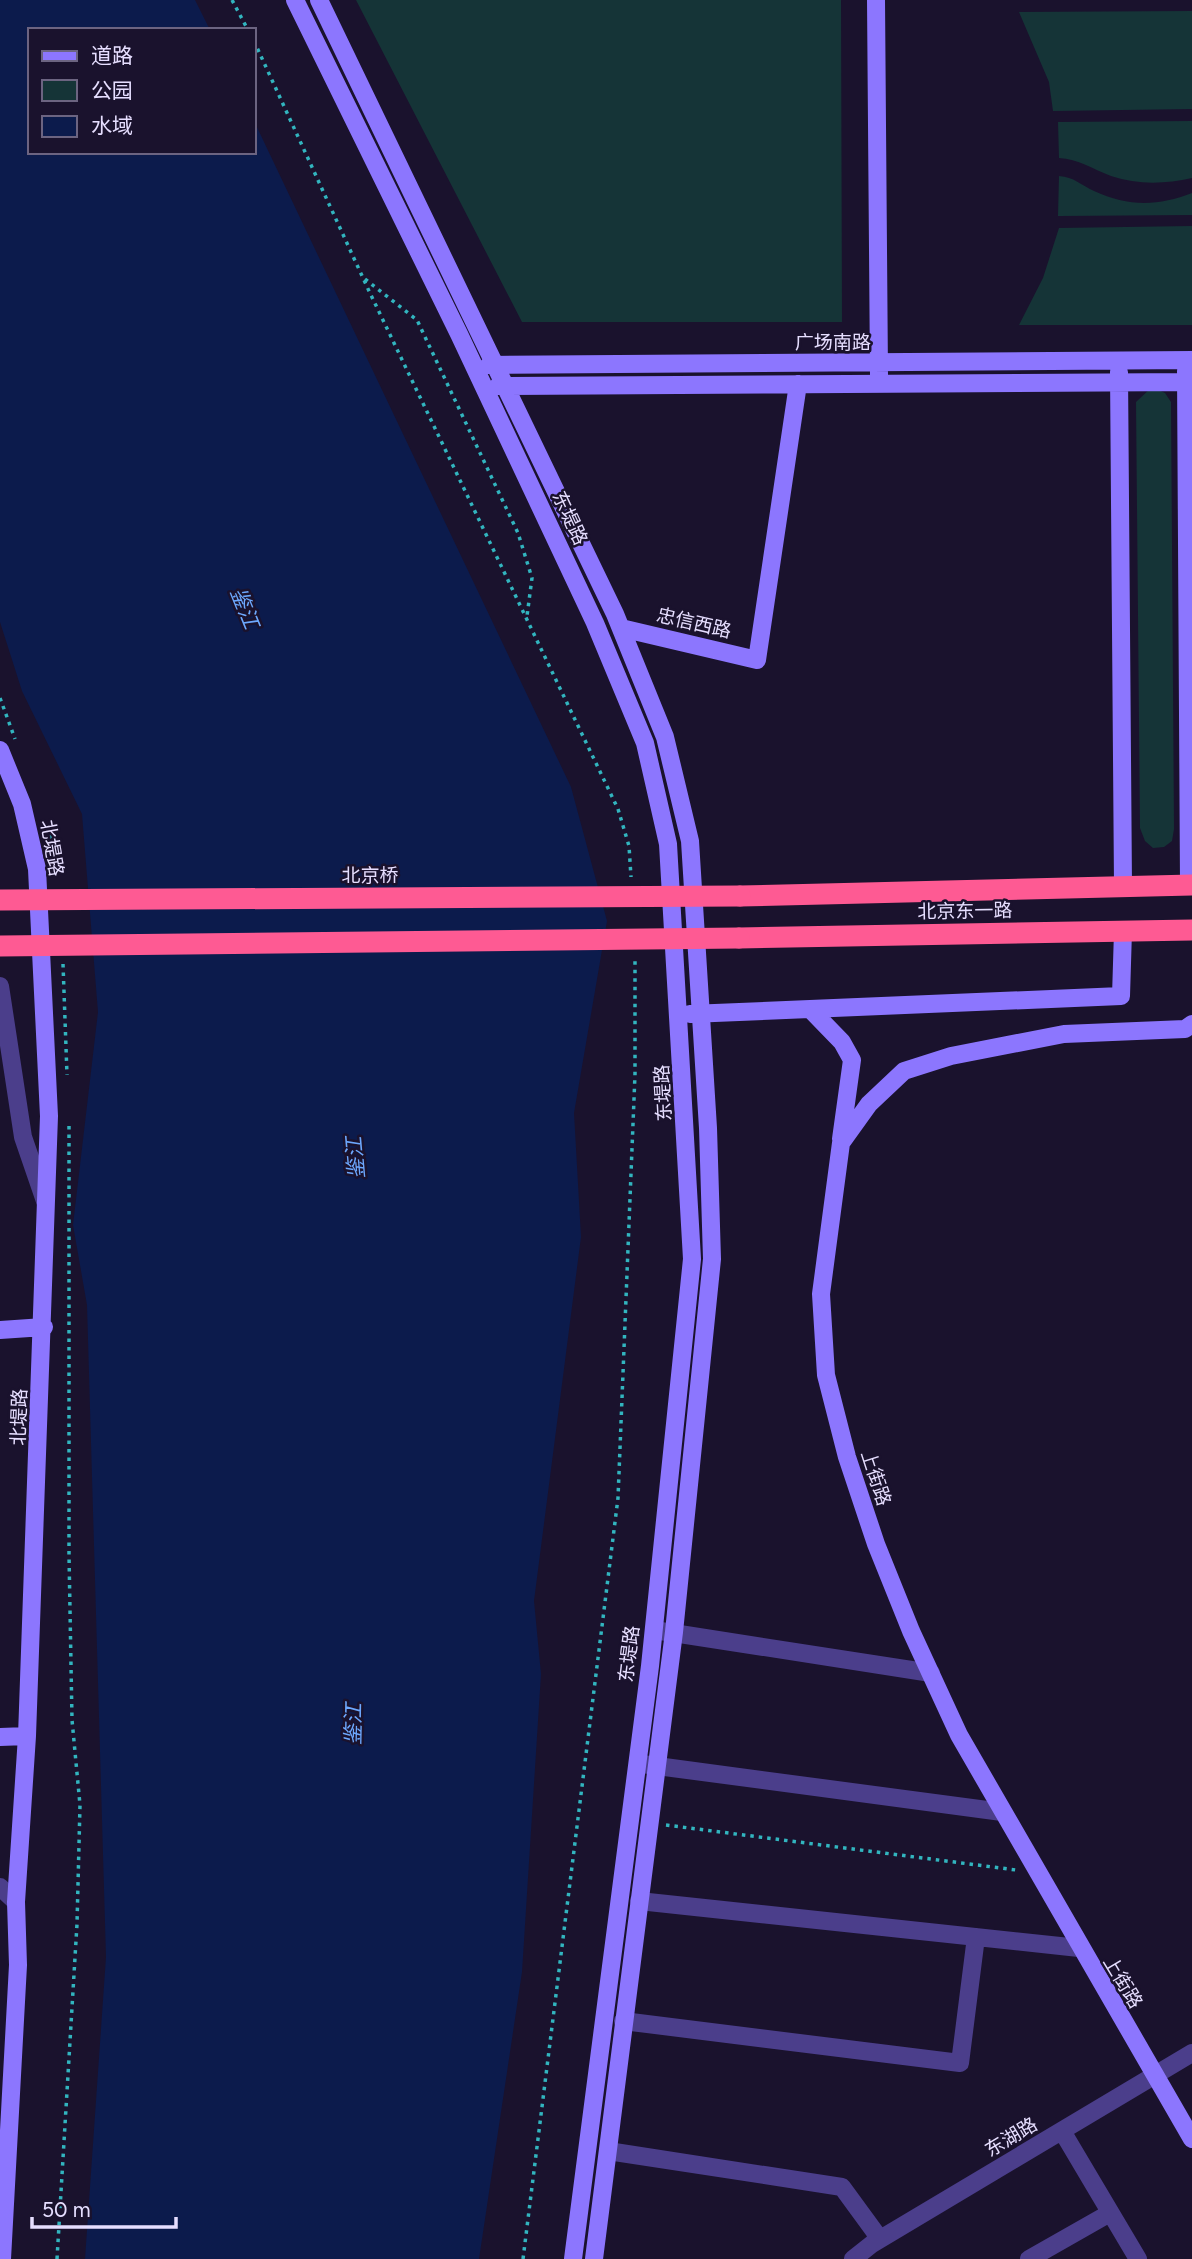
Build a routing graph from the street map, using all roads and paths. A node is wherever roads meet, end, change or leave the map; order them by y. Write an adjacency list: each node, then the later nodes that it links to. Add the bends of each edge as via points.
1 (232, 0): 5 (path)
2 (295, 0): 11 (main road, 东堤路)
3 (319, 0): 12 (main road, 东堤路)
4 (876, 0): 10 (main road)
5 (247, 28)
6 (256, 45): 7 (path)
7 (363, 278): 19 (path); 19 (path, via 417,320 518,533 532,578)
8 (1189, 360): 9 (main road, 广场南路); 14 (main road)
9 (1119, 361): 10 (main road, 广场南路); 13 (main road)
10 (879, 363): 12 (main road, 广场南路); 16 (main road)
11 (473, 365): 12 (main road, 广场南路); 17 (main road, 东堤路)
12 (497, 365): 18 (main road, 东堤路)
13 (1119, 382): 14 (main road); 16 (main road); 28 (main road)
14 (1189, 382): 26 (main road)
15 (798, 384): 16 (main road); 18 (main road); 20 (main road, 忠信西路, via 757,660)
16 (879, 384)
17 (484, 386): 18 (main road); 39 (main road, 东堤路, via 595,623 645,743 668,844)
18 (508, 386): 20 (main road, 东堤路)
19 (526, 618): 27 (path, via 618,809 629,846)
20 (621, 628): 38 (main road, 东堤路, via 665,737 682,798 693,872)
21 (0, 698): 23 (path)
22 (0, 750): 44 (main road, 北堤路, via 22,804 37,869 49,1085)
23 (19, 750)
24 (46, 824): 25 (path, via 55,849)
25 (56, 874)
26 (1191, 885): 28 (highway, 北京东一路)
27 (631, 886)
28 (1123, 887): 29 (highway, 北京东一路)
29 (740, 896): 30 (highway, 北京桥, bridge)
30 (0, 900)
31 (1192, 930): 32 (highway, 北京东一路)
32 (1123, 931): 33 (highway, 北京东一路, bridge); 37 (main road, via 1121,996)
33 (0, 946)
34 (635, 952): 72 (path, via 635,1074 618,1498)
35 (62, 953): 41 (path)
36 (0, 986): 44 (street, via 23,1137)
37 (810, 1009): 38 (main road); 43 (main road, via 842,1042 852,1060)
38 (701, 1013): 39 (main road); 48 (main road, 东堤路, via 712,1259)
39 (680, 1014): 47 (main road, 东堤路, via 692,1259)
40 (1192, 1024): 43 (main road, 上街路, via 1185,1029 1064,1034 951,1056 904,1071 869,1104)
41 (68, 1087)
42 (69, 1114): 71 (path, via 72,1720 80,1805)
43 (841, 1143): 49 (main road, 上街路, via 821,1294 826,1375 876,1544)
44 (48, 1209): 45 (main road, 北堤路)
45 (44, 1327): 46 (main road); 50 (main road, 北堤路)
46 (0, 1331)
47 (653, 1630): 48 (street); 52 (main road, 东堤路)
48 (674, 1632): 49 (street); 53 (main road, 东堤路)
49 (930, 1673): 54 (main road, 上街路, via 958,1735)
50 (27, 1736): 51 (main road); 59 (main road, 北堤路)
51 (0, 1737)
52 (636, 1763): 53 (street); 73 (main road, 东堤路)
53 (658, 1766): 54 (street); 55 (main road, 东堤路)
54 (1002, 1812): 56 (main road, 上街路)
55 (650, 1823): 56 (path); 58 (main road, 东堤路)
56 (1036, 1872): 61 (main road, 上街路)
57 (0, 1887): 59 (street)
58 (639, 1901): 60 (street); 62 (main road, 东堤路)
59 (16, 1902): 70 (main road, 北堤路, via 18,1965)
60 (976, 1937): 61 (street); 62 (street, via 960,2063)
61 (1079, 1948): 64 (main road, 上街路)
62 (623, 2021): 67 (main road, 东堤路)
63 (1192, 2053): 64 (street, 东湖路)
64 (1154, 2076): 65 (street, 东湖路); 66 (main road, 上街路)
65 (1062, 2131): 68 (street); 69 (street, 东湖路)
66 (1192, 2139)
67 (608, 2151): 69 (street, via 842,2186); 74 (main road, 东堤路)
68 (1110, 2213): 76 (street); 77 (street)
69 (880, 2239): 75 (street, 东湖路)
70 (2, 2259)
71 (57, 2259)
72 (523, 2259)
73 (573, 2259)
74 (594, 2259)
75 (853, 2259)
76 (1029, 2259)
77 (1138, 2259)

